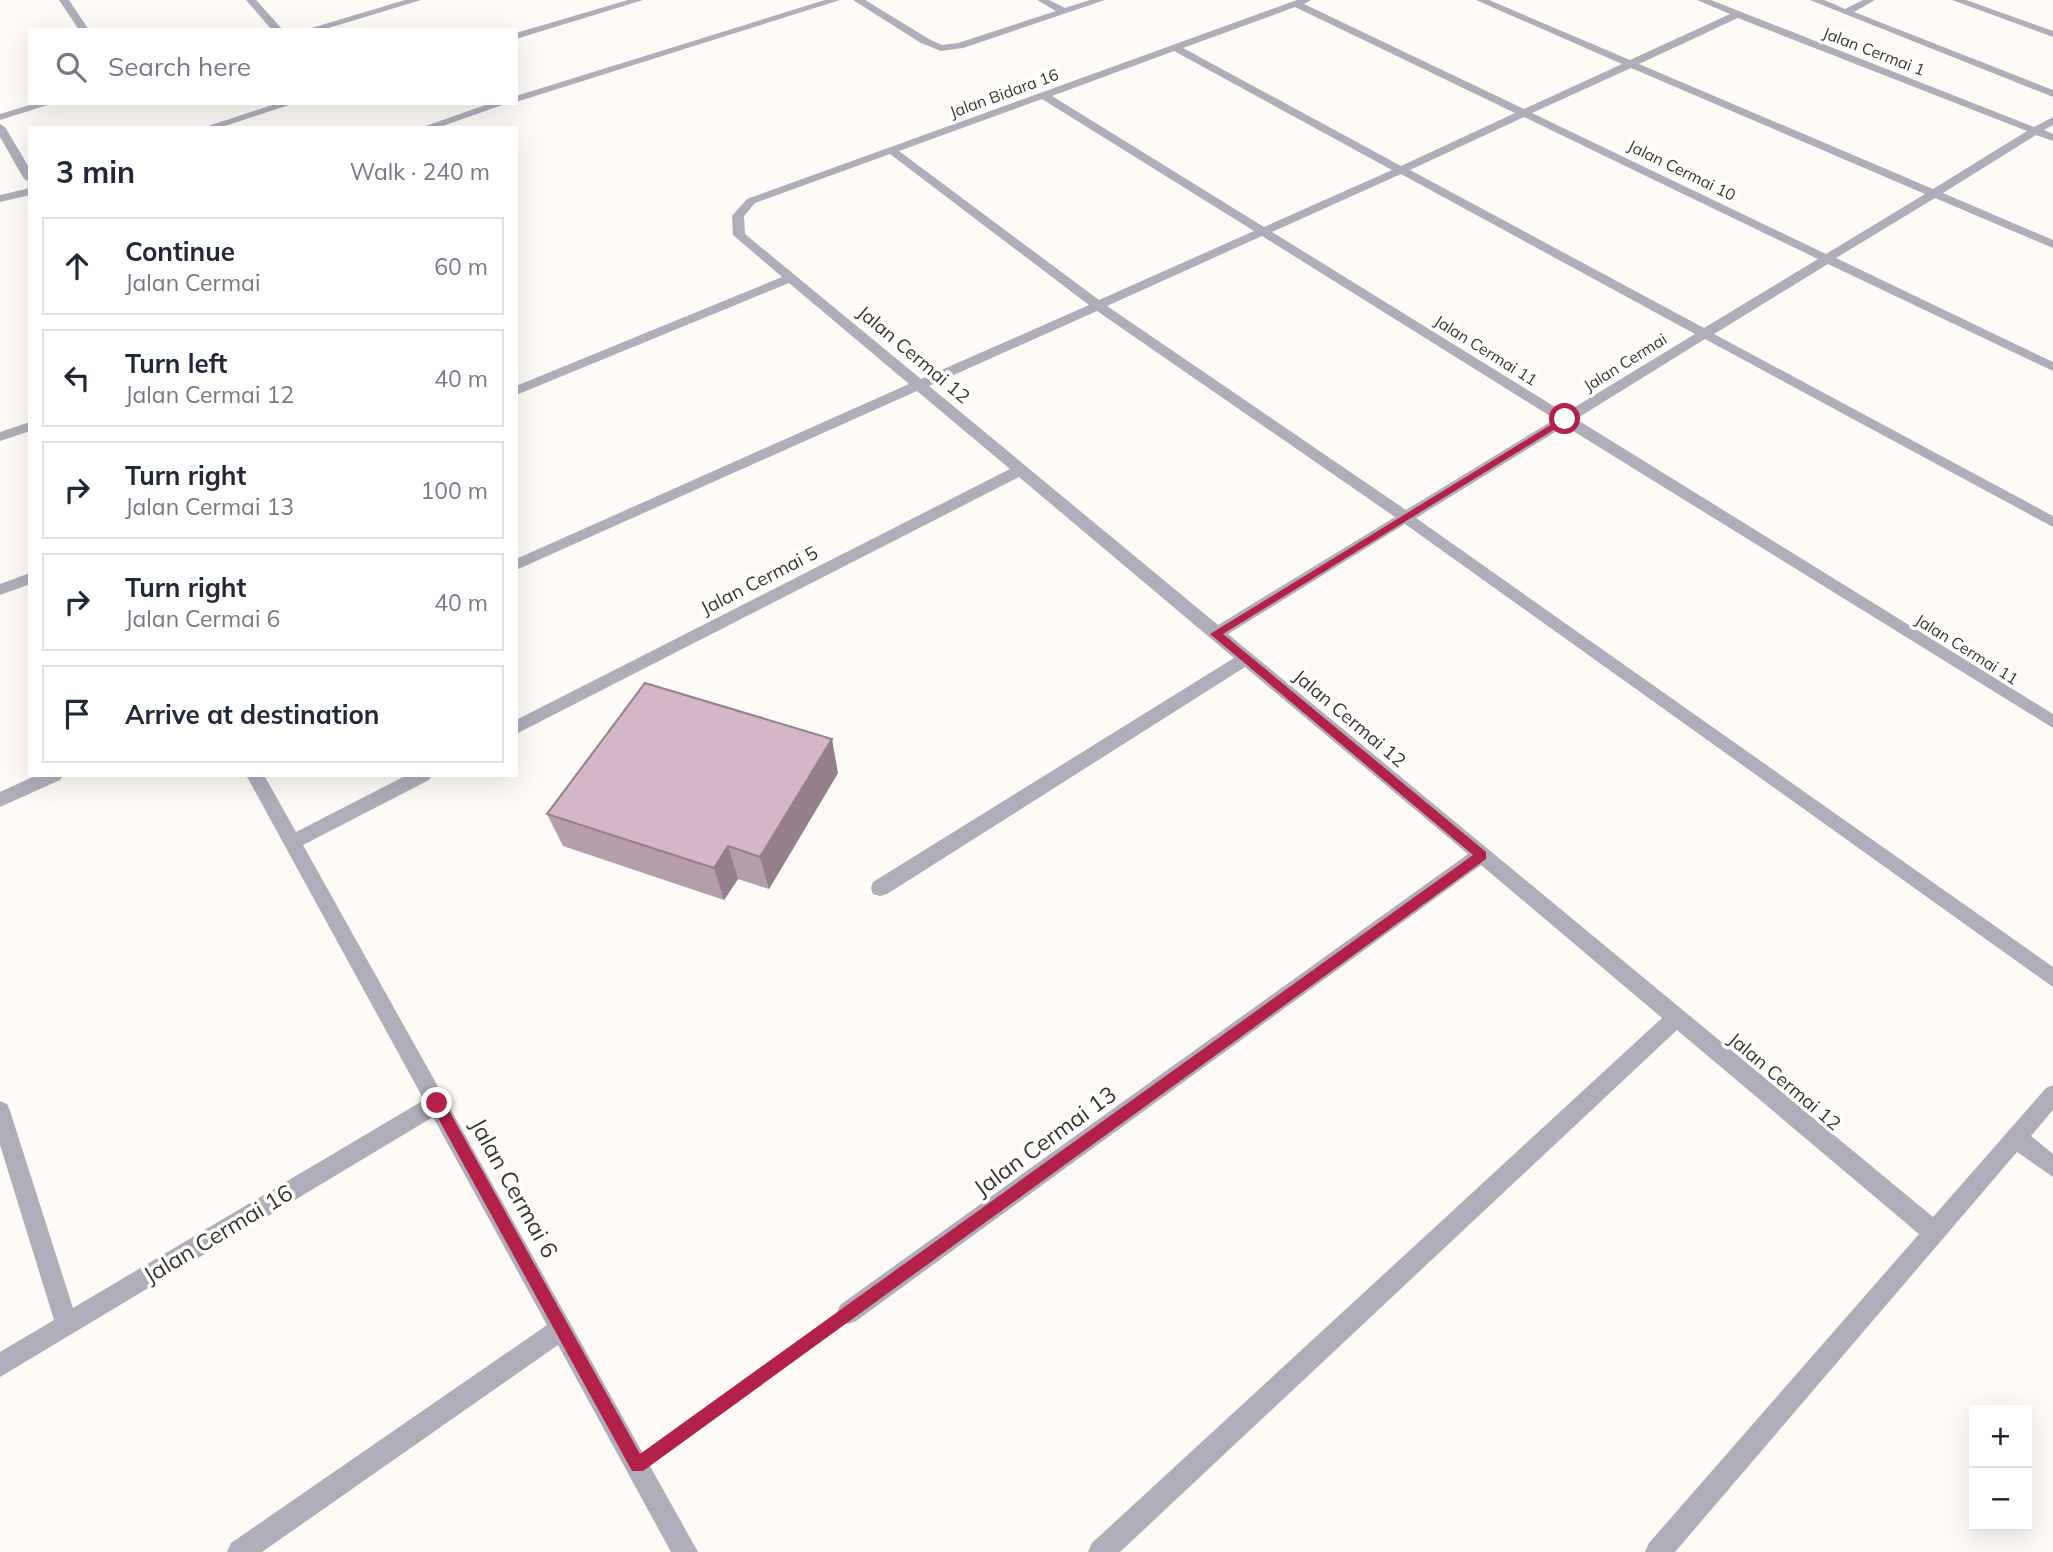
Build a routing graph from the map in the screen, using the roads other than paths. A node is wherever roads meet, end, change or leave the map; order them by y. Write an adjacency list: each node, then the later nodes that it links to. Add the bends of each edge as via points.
1 (64, 0): 18 (street)
2 (251, 0): 19 (street)
3 (416, 0): 20 (street)
4 (638, 0): 22 (street)
5 (835, 0): 27 (street)
6 (858, 0): 15 (street, via 941,48 959,47)
7 (1042, 0): 15 (street)
8 (1100, 0): 15 (street)
9 (1481, 0): 24 (street)
10 (1702, 0): 17 (street, Jalan Cermai 1)
11 (1815, 0): 16 (street)
12 (1870, 0): 16 (street)
13 (1956, 0): 21 (street)
14 (1301, 2): 23 (street, Jalan Bidara 16); 31 (street, Jalan Cermai 10)
15 (1064, 12)
16 (1846, 12): 25 (street)
17 (1738, 14): 24 (street); 37 (street, Jalan Cermai 1)
18 (83, 28)
19 (276, 28)
20 (317, 28)
21 (2053, 34)
22 (518, 35)
23 (1175, 48): 26 (street, Jalan Bidara 16); 40 (street)
24 (1630, 65): 31 (street); 43 (street)
25 (2053, 94)
26 (1043, 95): 39 (street, Jalan Bidara 16); 45 (street, Jalan Cermai 11)
27 (518, 98)
28 (42, 105): 32 (street)
29 (283, 105): 34 (street)
30 (497, 105): 35 (street)
31 (1524, 112): 40 (street); 48 (street, Jalan Cermai 10)
32 (0, 117)
33 (2053, 120): 37 (street, Jalan Cermai)
34 (214, 126)
35 (431, 126)
36 (0, 127): 41 (street)
37 (2035, 131): 38 (street, Jalan Cermai 1); 43 (street, Jalan Cermai)
38 (2053, 138)
39 (891, 150): 46 (street, Jalan Bidara 16, via 751,201 738,213 735,226); 50 (street)
40 (1401, 170): 45 (street); 51 (street)
41 (28, 176)
42 (28, 192): 44 (street)
43 (1935, 192): 47 (street); 48 (street, Jalan Cermai)
44 (0, 199)
45 (1261, 231): 50 (street); 55 (street, Jalan Cermai 11)
46 (739, 235): 49 (street, Jalan Cermai 12)
47 (2053, 244)
48 (1828, 258): 51 (street, Jalan Cermai); 52 (street, Jalan Cermai 10)
49 (791, 278): 53 (street, Jalan Cermai 12); 54 (street)
50 (1096, 304): 53 (street); 59 (street)
51 (1704, 334): 55 (street, Jalan Cermai); 60 (street)
52 (2053, 368)
53 (918, 384): 58 (street, Jalan Cermai 12); 61 (street)
54 (518, 390)
55 (1565, 419): 59 (street, Jalan Cermai); 66 (street, Jalan Cermai 11)
56 (28, 427): 57 (street)
57 (0, 437)
58 (1020, 470): 64 (street, Jalan Cermai 12); 67 (street, Jalan Cermai 5)
59 (1405, 517): 64 (street, Jalan Cermai); 75 (street)
60 (2053, 522)
61 (518, 564)
62 (28, 579): 63 (street)
63 (0, 590)
64 (1215, 634): 65 (street, Jalan Cermai 12)
65 (1246, 659): 73 (street, Jalan Cermai 12); 74 (street)
66 (2053, 722)
67 (518, 727)
68 (50, 777): 71 (street)
69 (256, 777): 72 (street, Jalan Cermai 6)
70 (419, 777): 72 (street)
71 (0, 800)
72 (292, 842): 78 (street, Jalan Cermai 6)
73 (1481, 855): 76 (street, Jalan Cermai 12); 83 (street, Jalan Cermai 13)
74 (880, 888)
75 (2053, 978)
76 (1676, 1018): 82 (street, Jalan Cermai 12); 89 (street)
77 (2053, 1095): 80 (street)
78 (437, 1103): 84 (street, Jalan Cermai 16); 85 (street, Jalan Cermai 6)
79 (0, 1111): 84 (street)
80 (2016, 1138): 81 (street); 82 (street)
81 (2053, 1167)
82 (1934, 1232): 90 (street)
83 (848, 1313)
84 (67, 1325): 86 (street, Jalan Cermai 16)
85 (561, 1329): 87 (street); 88 (street, Jalan Cermai 6)
86 (0, 1365)
87 (240, 1552)
88 (685, 1552)
89 (1101, 1552)
90 (1658, 1552)

